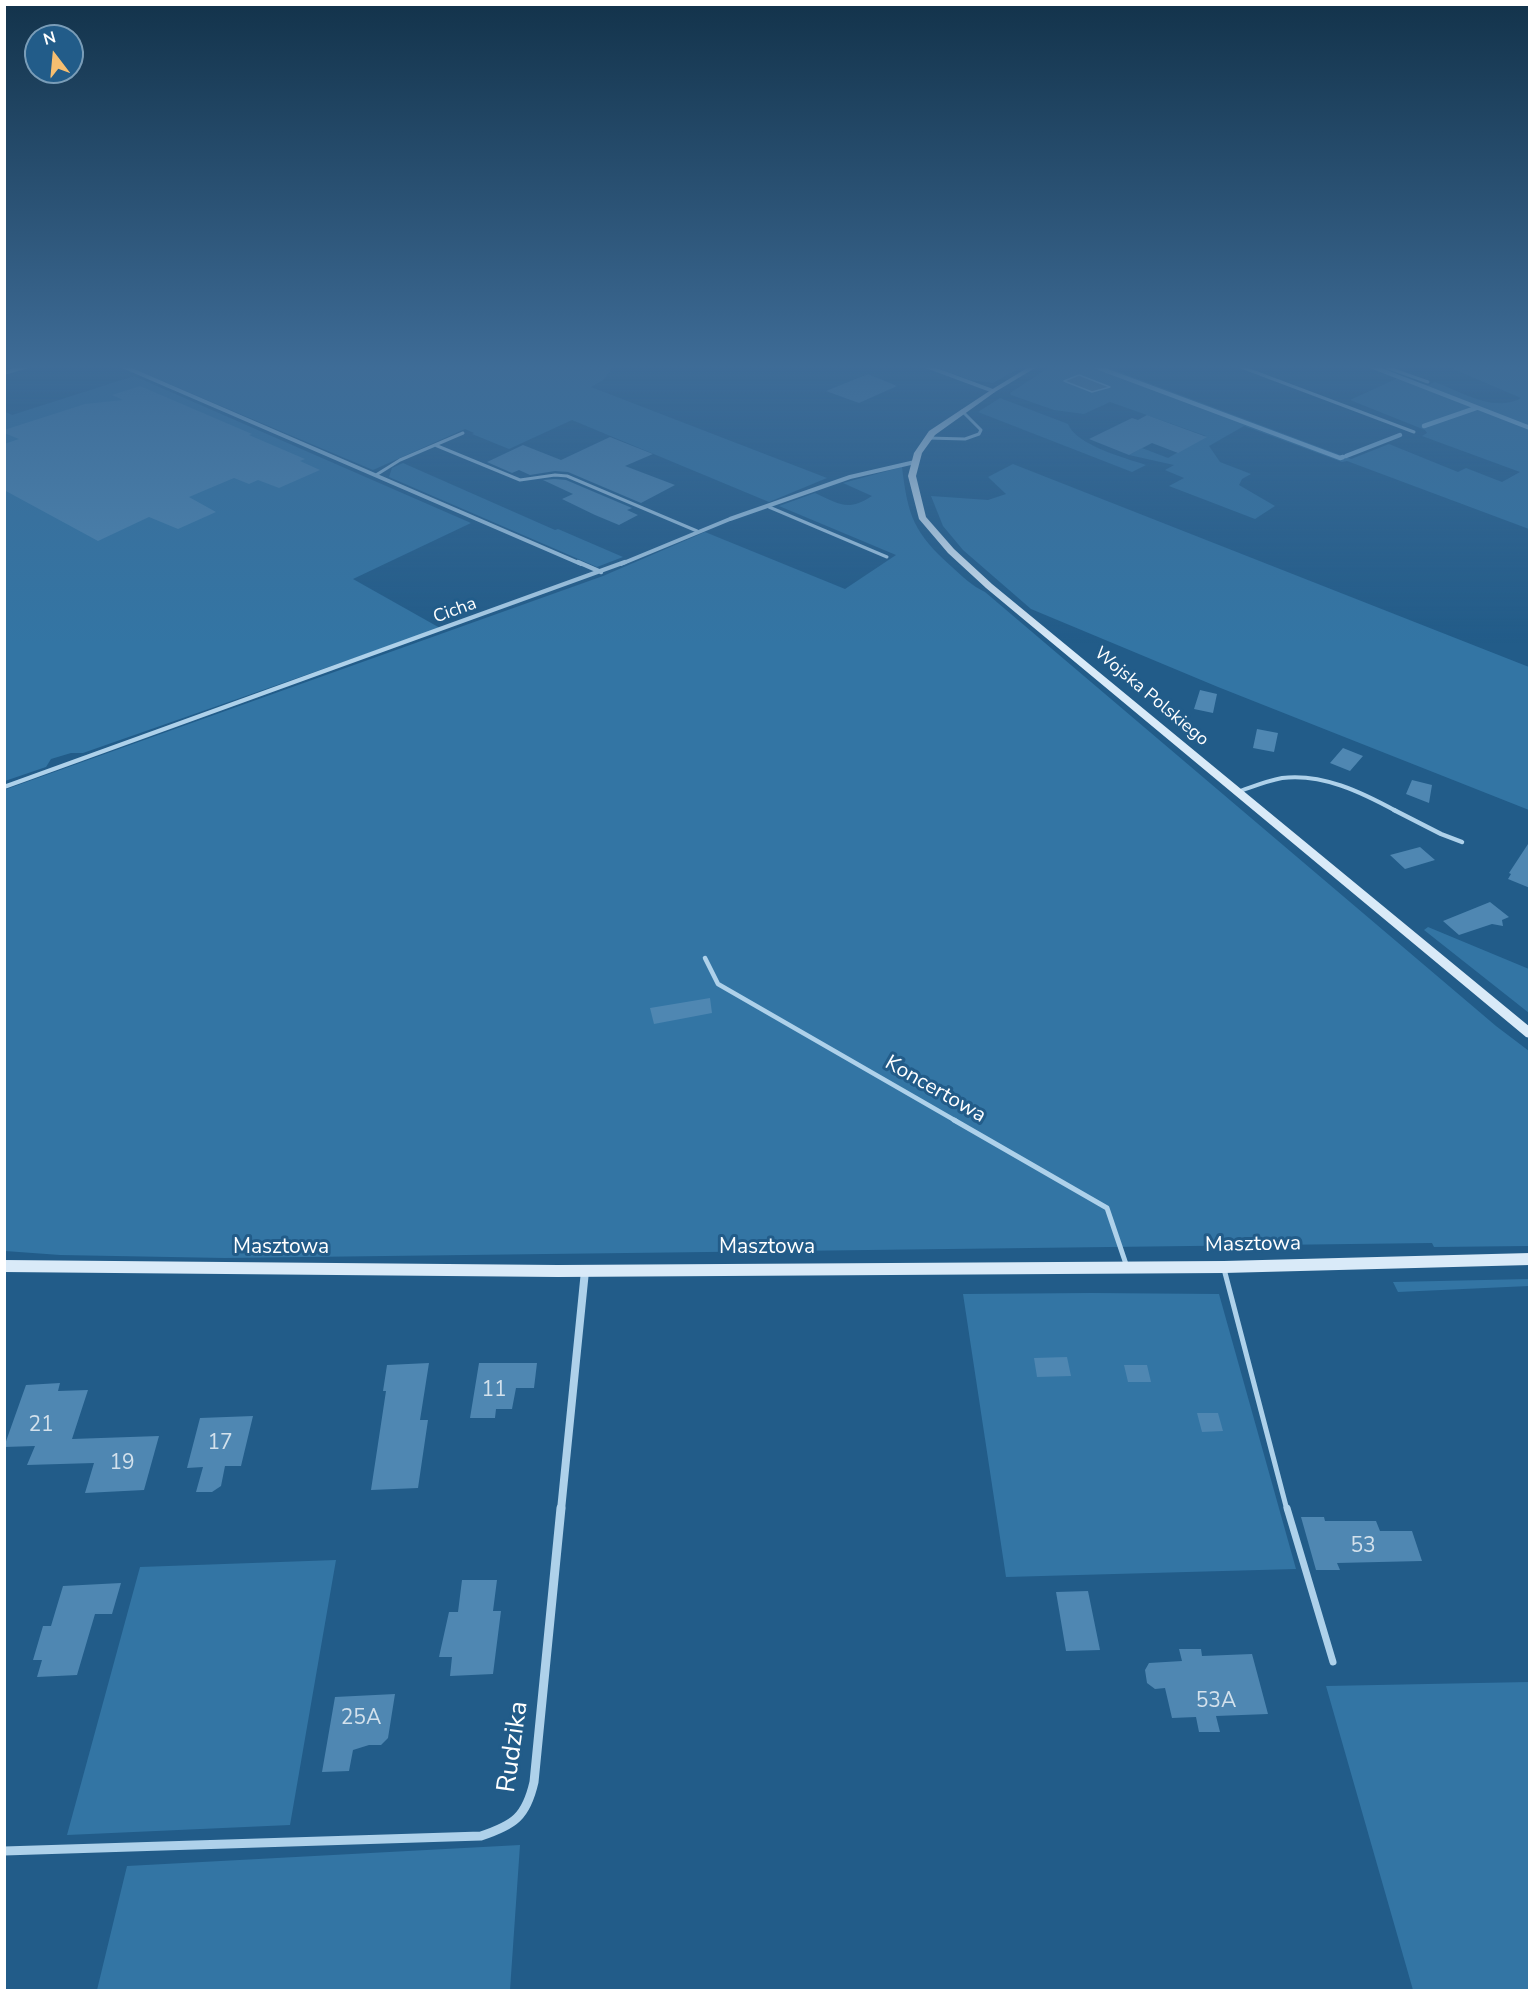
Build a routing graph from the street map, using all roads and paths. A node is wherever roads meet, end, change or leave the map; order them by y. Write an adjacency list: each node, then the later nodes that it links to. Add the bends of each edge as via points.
1 (337, 458): 6 (street)
2 (406, 458): 6 (lane)
3 (467, 458): 8 (lane, via 520,480 567,476)
4 (917, 458): 5 (street, Wojska Polskiego)
5 (915, 462): 7 (street, Cicha, via 850,477); 12 (street, Wojska Polskiego, via 912,476 922,517 951,551)
6 (376, 475): 10 (street)
7 (769, 507): 8 (street, Cicha); 9 (lane)
8 (697, 531): 10 (street, Cicha)
9 (887, 557)
10 (601, 572): 11 (street, Cicha)
11 (4, 787)
12 (1237, 792): 13 (lane, via 1284,778 1317,779 1363,794); 15 (street, Wojska Polskiego)
13 (1462, 842)
14 (705, 958): 18 (lane, Koncertowa, via 718,984 1107,1208)
15 (1530, 1034)
16 (1530, 1259): 19 (street, Masztowa)
17 (4, 1266): 20 (street, Masztowa)
18 (1127, 1267): 19 (street, Masztowa); 20 (street, Masztowa)
19 (1224, 1267): 21 (lane, via 1273,1461)
20 (585, 1270): 22 (street, Rudzika, via 534,1782 523,1814 508,1827 481,1836)
21 (1333, 1662)
22 (4, 1851)

